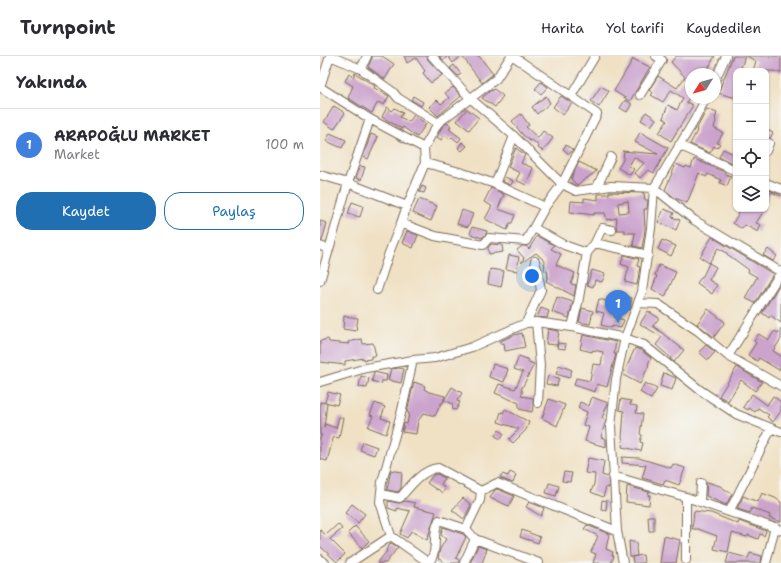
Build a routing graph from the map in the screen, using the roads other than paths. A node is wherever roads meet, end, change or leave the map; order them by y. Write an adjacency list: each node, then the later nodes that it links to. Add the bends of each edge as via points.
1 (330, 56): 9 (street); 10 (street)
2 (367, 56): 9 (street)
3 (432, 56): 13 (street)
4 (512, 56): 12 (street); 13 (street, via 496,79)
5 (595, 56): 12 (street)
6 (656, 56): 11 (street, via 662,60)
7 (726, 56): 8 (street)
8 (720, 68)
9 (361, 69): 16 (street, via 398,98)
10 (320, 87): 15 (street)
11 (640, 95)
12 (571, 96): 26 (street, via 597,114)
13 (470, 98): 16 (street); 17 (street)
14 (703, 104): 18 (street)
15 (370, 119): 19 (street); 24 (street)
16 (438, 123): 19 (street)
17 (514, 136): 25 (street); 26 (street)
18 (679, 145): 22 (street); 29 (street)
19 (424, 148): 21 (street)
20 (611, 157): 28 (street)
21 (425, 163): 25 (street); 31 (street)
22 (733, 170)
23 (320, 174): 24 (street)
24 (348, 183): 31 (street); 38 (street)
25 (495, 184): 32 (street)
26 (562, 184): 28 (street, via 576,191); 32 (street)
27 (769, 184): 30 (street)
28 (597, 187): 29 (street)
29 (654, 188): 40 (street); 42 (street, via 694,220)
30 (781, 189)
31 (407, 206): 33 (street)
32 (545, 207): 34 (street)
33 (401, 223): 34 (street, via 435,236 483,244 489,238 526,241); 44 (street)
34 (534, 228): 39 (street, via 564,245)
35 (612, 230): 36 (street, via 602,228)
36 (595, 243): 39 (street); 40 (street)
37 (320, 246): 38 (street)
38 (329, 249): 43 (street)
39 (587, 253): 48 (street)
40 (648, 255): 45 (street)
41 (535, 261): 47 (street, via 541,290)
42 (781, 272): 50 (street)
43 (320, 281)
44 (377, 290)
45 (638, 303): 49 (street); 50 (street, via 658,304 698,331)
46 (536, 322): 47 (street); 48 (street); 54 (street, via 540,365)
47 (526, 323): 51 (street, via 472,347 435,358)
48 (572, 326): 49 (street)
49 (625, 338): 55 (street, via 644,345 700,390 736,414); 57 (street, via 616,379 611,426)
50 (728, 356): 53 (street)
51 (413, 360): 52 (street, via 366,368); 60 (street)
52 (320, 382)
53 (781, 386)
54 (538, 403)
55 (771, 428): 56 (street); 63 (street)
56 (781, 432)
57 (613, 476): 61 (street); 66 (street)
58 (701, 483): 62 (street)
59 (481, 491): 60 (street, via 438,468 414,482 400,498); 65 (street, via 480,500); 66 (street, via 497,483)
60 (381, 494): 67 (street, via 380,502)
61 (686, 497): 62 (street); 70 (street)
62 (700, 502): 63 (street)
63 (728, 512): 64 (street)
64 (778, 528): 77 (street)
65 (466, 529): 68 (street); 73 (street, via 439,520 434,556)
66 (617, 531): 76 (street)
67 (391, 536): 72 (street); 73 (street)
68 (475, 539): 74 (street); 75 (street)
69 (320, 559): 71 (street)
70 (686, 560)
71 (325, 563)
72 (350, 563)
73 (429, 563)
74 (464, 563)
75 (539, 563)
76 (623, 563)
77 (766, 563)

